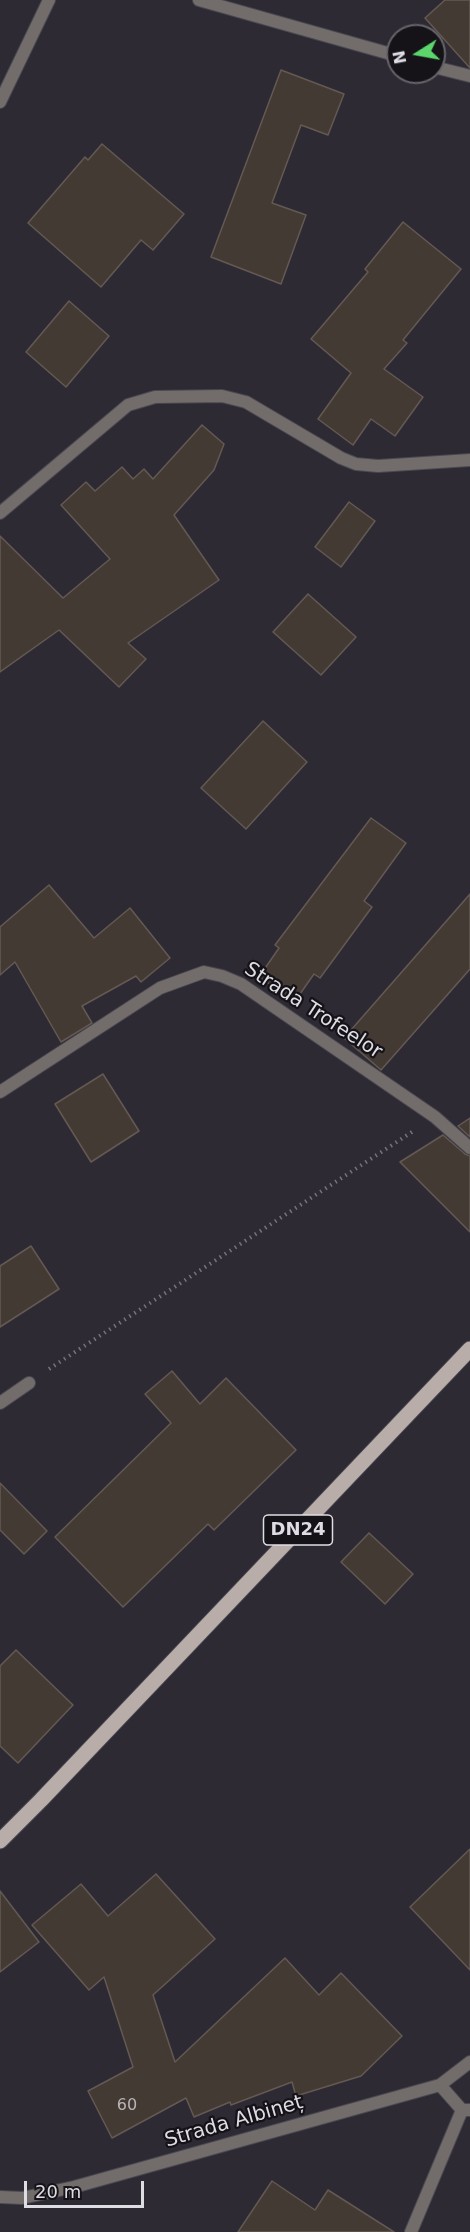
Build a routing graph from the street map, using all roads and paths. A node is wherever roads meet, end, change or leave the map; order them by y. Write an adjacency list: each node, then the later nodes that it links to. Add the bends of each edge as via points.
1 (49, 0): 6 (street)
2 (199, 0): 3 (street)
3 (386, 53)
4 (446, 70): 5 (street)
5 (470, 76)
6 (0, 102)
7 (470, 460): 8 (street, via 356,464 246,402 222,396 155,397 128,405)
8 (0, 513)
9 (0, 1092): 10 (street, Strada Trofeelor, via 160,988 204,972 241,984)
10 (435, 1117): 11 (street, Strada Trofeelor); 13 (path)
11 (470, 1148)
12 (470, 1349): 15 (main road, DN24)
13 (29, 1383): 14 (street)
14 (0, 1403)
15 (0, 1841)
16 (470, 2062): 17 (street, Strada Albineț)
17 (440, 2085): 18 (street); 19 (street, Strada Albineț, via 74,2187 22,2198)
18 (466, 2110): 20 (street)
19 (0, 2197)
20 (411, 2232)

